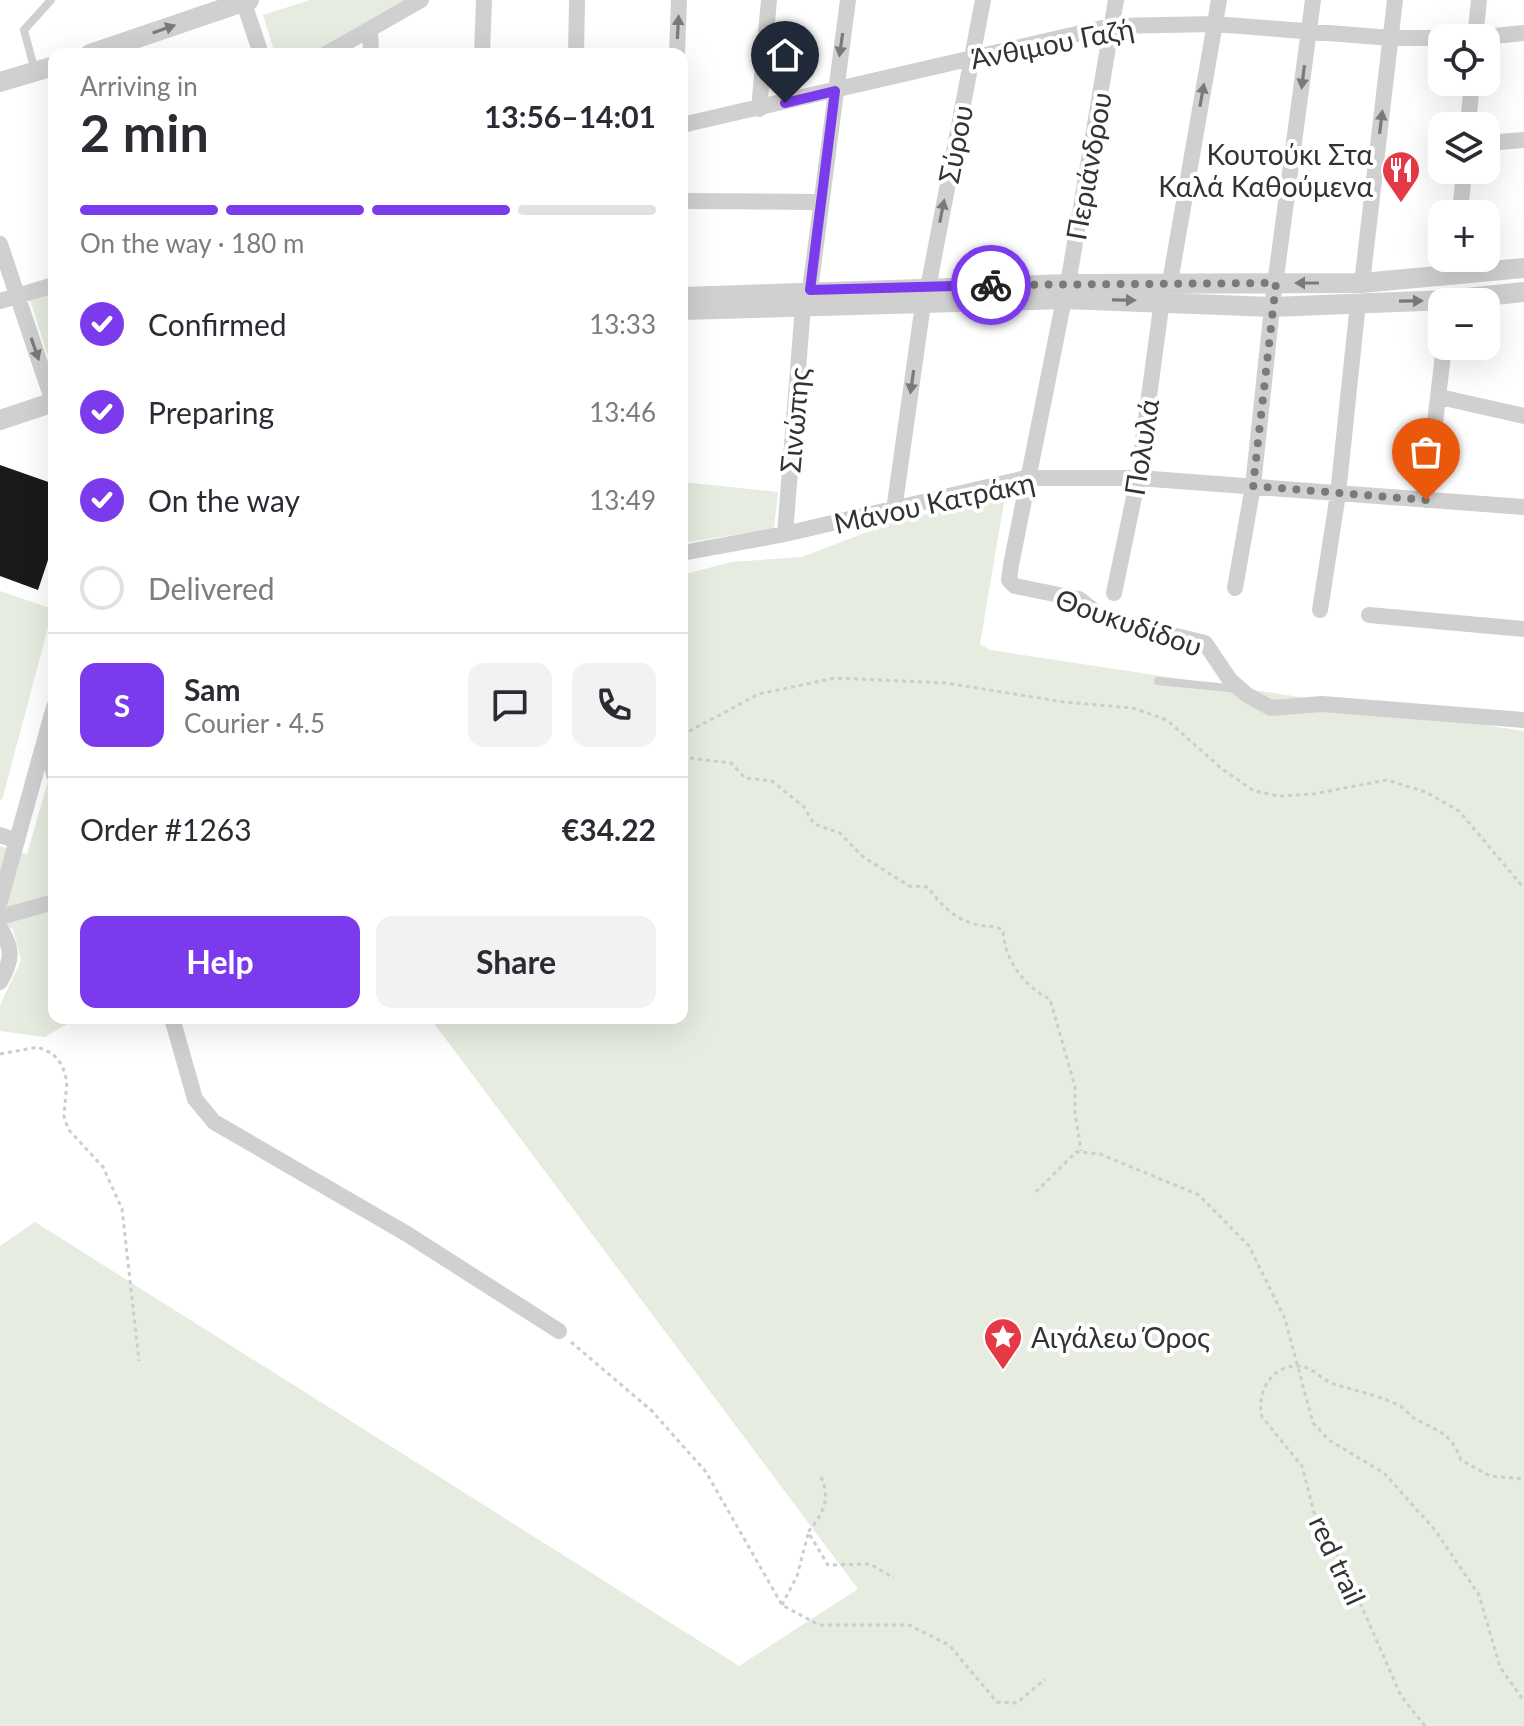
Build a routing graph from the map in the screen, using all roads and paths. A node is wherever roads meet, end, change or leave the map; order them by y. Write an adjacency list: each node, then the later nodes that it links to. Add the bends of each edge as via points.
1 (51, 0): 32 (lane, via 24,30)
2 (421, 0): 18 (street)
3 (484, 0): 28 (street)
4 (577, 0): 29 (street)
5 (679, 0): 30 (street, one-way to 5)
6 (769, 0): 35 (street)
7 (848, 0): 34 (street, Σινώπης, one-way to 34)
8 (983, 0): 31 (street, Σύρου)
9 (1116, 0): 17 (street, Περιάνδρου)
10 (1219, 0): 15 (street, Πολυλά)
11 (1313, 0): 19 (street)
12 (1395, 0): 22 (street)
13 (1479, 0): 16 (street)
14 (245, 1): 24 (street, one-way to 14); 25 (street)
15 (1215, 24): 17 (street, Άνθιμου Γαζή); 19 (street, Άνθιμου Γαζή); 47 (street, Πολυλά, one-way to 15)
16 (1476, 24)
17 (1111, 26): 31 (street, Άνθιμου Γαζή); 48 (street, Περιάνδρου)
18 (370, 29): 26 (street); 27 (street)
19 (1309, 33): 22 (street, Άνθιμου Γαζή); 45 (street, one-way to 45)
20 (1524, 33): 21 (street, Άνθιμου Γαζή)
21 (1500, 35)
22 (1391, 38): 23 (street, Άνθιμου Γαζή); 50 (street, one-way to 22)
23 (1428, 38)
24 (108, 48)
25 (258, 48)
26 (337, 48)
27 (371, 48)
28 (482, 48)
29 (576, 48)
30 (677, 48)
31 (971, 58): 34 (street, Άνθιμου Γαζή); 52 (street, Σύρου, one-way to 31)
32 (45, 69): 33 (street)
33 (0, 82)
34 (835, 91): 35 (street, Άνθιμου Γαζή); 40 (street, Σινώπης)
35 (759, 109): 36 (street, Άνθιμου Γαζή)
36 (688, 124)
37 (1524, 140): 38 (street)
38 (1500, 142)
39 (688, 201): 40 (street)
40 (819, 202): 55 (street, Σινώπης)
41 (0, 244): 54 (street)
42 (1500, 268): 43 (street)
43 (1524, 268)
44 (1438, 272): 50 (street)
45 (1276, 283): 47 (street); 50 (street, one-way to 45); 57 (street)
46 (48, 287): 54 (street)
47 (1166, 291): 48 (street); 57 (street); 66 (street, Πολυλά)
48 (1066, 292): 52 (street); 65 (street, Περιάνδρου)
49 (1524, 292): 51 (street)
50 (1360, 293): 56 (street, one-way to 56); 57 (street); 68 (street)
51 (1500, 295)
52 (926, 296): 55 (street); 71 (street, Σύρου, one-way to 71)
53 (688, 297): 55 (street)
54 (8, 298): 60 (street, one-way to 60)
55 (807, 298): 58 (street); 72 (street, Σινώπης)
56 (1428, 299)
57 (1272, 307): 67 (street)
58 (688, 309)
59 (1443, 360): 61 (street)
60 (48, 390)
61 (1440, 397): 63 (street); 69 (street)
62 (48, 406): 64 (street)
63 (1524, 416)
64 (0, 420)
65 (1026, 478): 66 (street, Μάνου Κατράκη); 71 (street, Μάνου Κατράκη); 80 (street, Θουκυδίδου, via 1009,580 1015,586 1079,599 1105,619 1205,643)
66 (1138, 478): 67 (street, Μάνου Κατράκη); 75 (street, Πολυλά)
67 (1253, 486): 68 (street, Μάνου Κατράκη); 74 (street)
68 (1338, 494): 69 (street, Μάνου Κατράκη); 76 (street)
69 (1426, 500): 70 (street, Μάνου Κατράκη)
70 (1524, 507)
71 (894, 510): 72 (street, Μάνου Κατράκη)
72 (785, 534): 73 (street, Μάνου Κατράκη)
73 (688, 552)
74 (1235, 588)
75 (1114, 593)
76 (1320, 610)
77 (1369, 615): 78 (street)
78 (1524, 629)
79 (1158, 681): 80 (lane)
80 (1240, 689): 81 (street, via 1271,708 1322,704)
81 (1524, 720)
82 (48, 732): 84 (street)
83 (688, 732): 89 (path, via 759,694 835,678 946,683 1133,708 1167,720 1254,791 1314,794 1387,780 1426,792 1459,811)
84 (47, 736): 85 (street); 88 (street)
85 (48, 742)
86 (688, 758): 97 (path, via 731,763 745,778 772,781 804,807 814,824 840,833 862,856 909,886 928,887 948,912 1003,930 1021,978 1050,999 1075,1087)
87 (0, 835): 88 (street)
88 (17, 841): 90 (street)
89 (1524, 888)
90 (0, 901)
91 (48, 904): 92 (street)
92 (0, 917)
93 (0, 928): 94 (street, via 12,955)
94 (0, 982)
95 (174, 1024): 99 (street, via 195,1099 214,1122 407,1234)
96 (0, 1054): 100 (path, via 38,1047 62,1065 68,1129 103,1167 122,1209)
97 (1082, 1152): 98 (path); 101 (path, via 1100,1154 1199,1195 1249,1246 1285,1319)
98 (1036, 1192)
99 (559, 1331): 106 (path, via 652,1411 706,1472)
100 (139, 1361)
101 (1298, 1366): 103 (path, via 1403,1407 1418,1421 1442,1430 1461,1460 1483,1473); 108 (path, via 1313,1423 1329,1440 1384,1473 1435,1530 1479,1595 1500,1667); 109 (path, red trail, via 1268,1380 1262,1417 1302,1466 1316,1520 1344,1566 1401,1696)
102 (821, 1477): 104 (path, via 827,1490 823,1515)
103 (1524, 1479)
104 (808, 1532): 105 (path, via 828,1565 870,1564); 106 (path, via 797,1576)
105 (894, 1578)
106 (782, 1605): 107 (path, via 819,1625 909,1625 949,1645 997,1702 1017,1703)
107 (1045, 1679)
108 (1524, 1701)
109 (1425, 1726)

